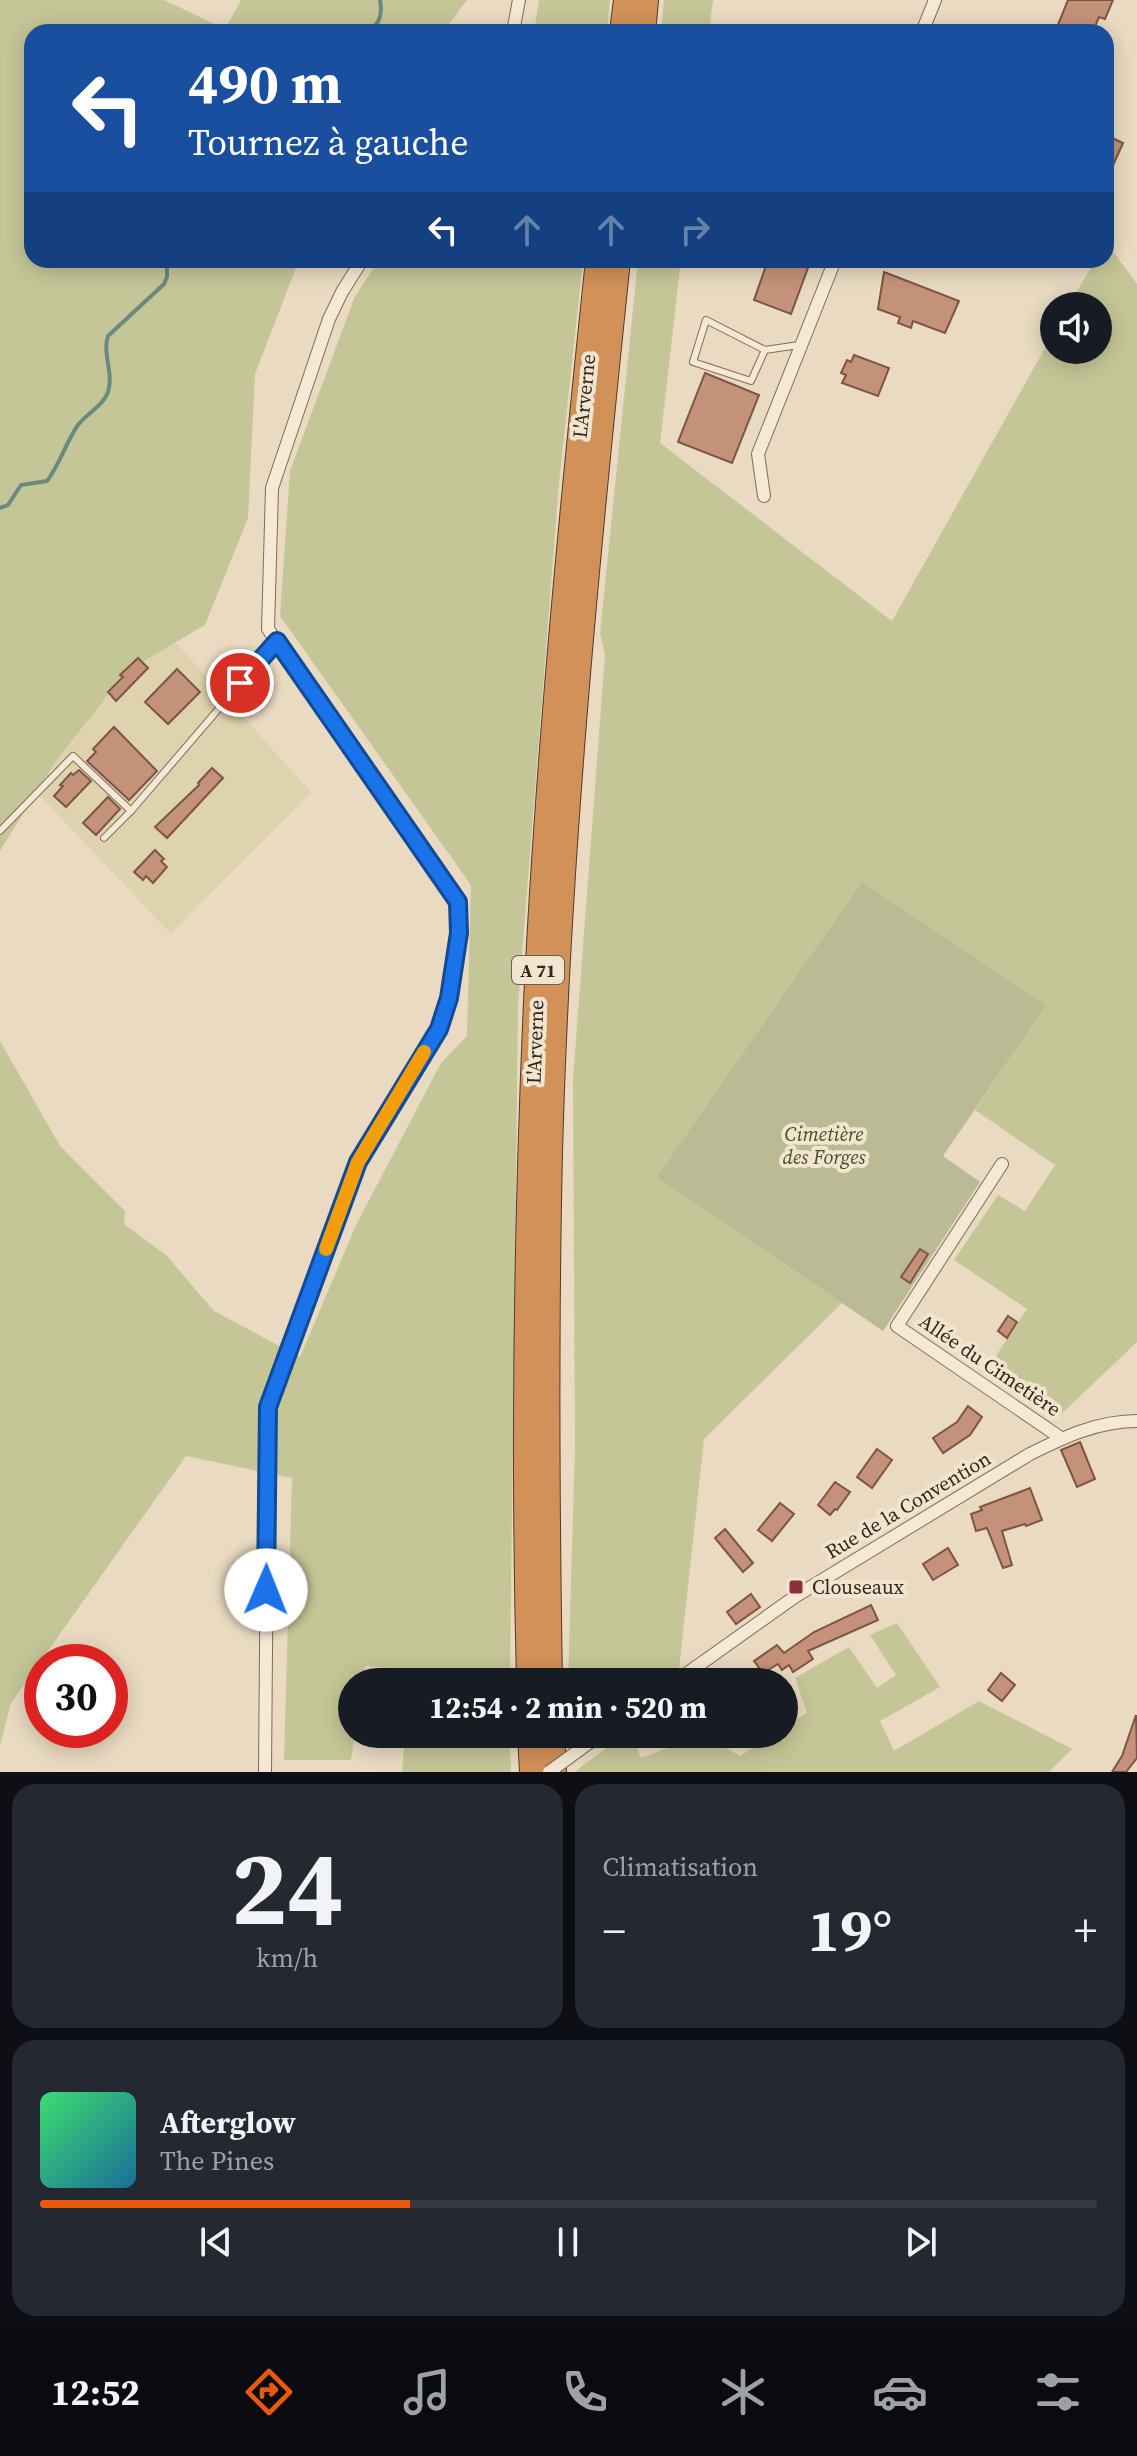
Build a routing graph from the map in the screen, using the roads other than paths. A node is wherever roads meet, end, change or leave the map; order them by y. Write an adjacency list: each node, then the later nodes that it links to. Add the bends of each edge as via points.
1 (519, 0): 5 (street)
2 (626, 0): 6 (highway)
3 (646, 0): 7 (highway)
4 (935, 0): 8 (street)
5 (514, 24)
6 (623, 24)
7 (644, 24)
8 (925, 24)
9 (357, 268): 16 (street, via 329,319 272,488 268,629)
10 (597, 268): 23 (highway, L'Arverne / A 71, via 557,691 536,1000 526,1295)
11 (617, 268): 24 (highway, L'Arverne / A 71, via 576,706 556,1029 548,1317)
12 (832, 268): 13 (street)
13 (801, 345): 14 (lane); 15 (street, via 758,454)
14 (765, 350): 14 (lane, via 706,320 693,362 751,381)
15 (764, 496)
16 (277, 641): 17 (lane); 29 (street, via 458,902 459,933 439,1029 358,1162 268,1407)
17 (131, 811): 18 (lane, via 73,756); 19 (lane)
18 (0, 831)
19 (104, 838)
20 (1002, 1164): 22 (street, Allée du Cimetière, via 897,1326)
21 (1137, 1421): 22 (street, Rue de la Convention, via 1104,1424)
22 (1061, 1438): 25 (street, Rue de la Convention, via 796,1596)
23 (529, 1668)
24 (550, 1668)
25 (695, 1668)
26 (531, 1748): 30 (highway)
27 (552, 1748): 31 (highway)
28 (584, 1748): 31 (street, bridge)
29 (265, 1772)
30 (532, 1772)
31 (552, 1772)

